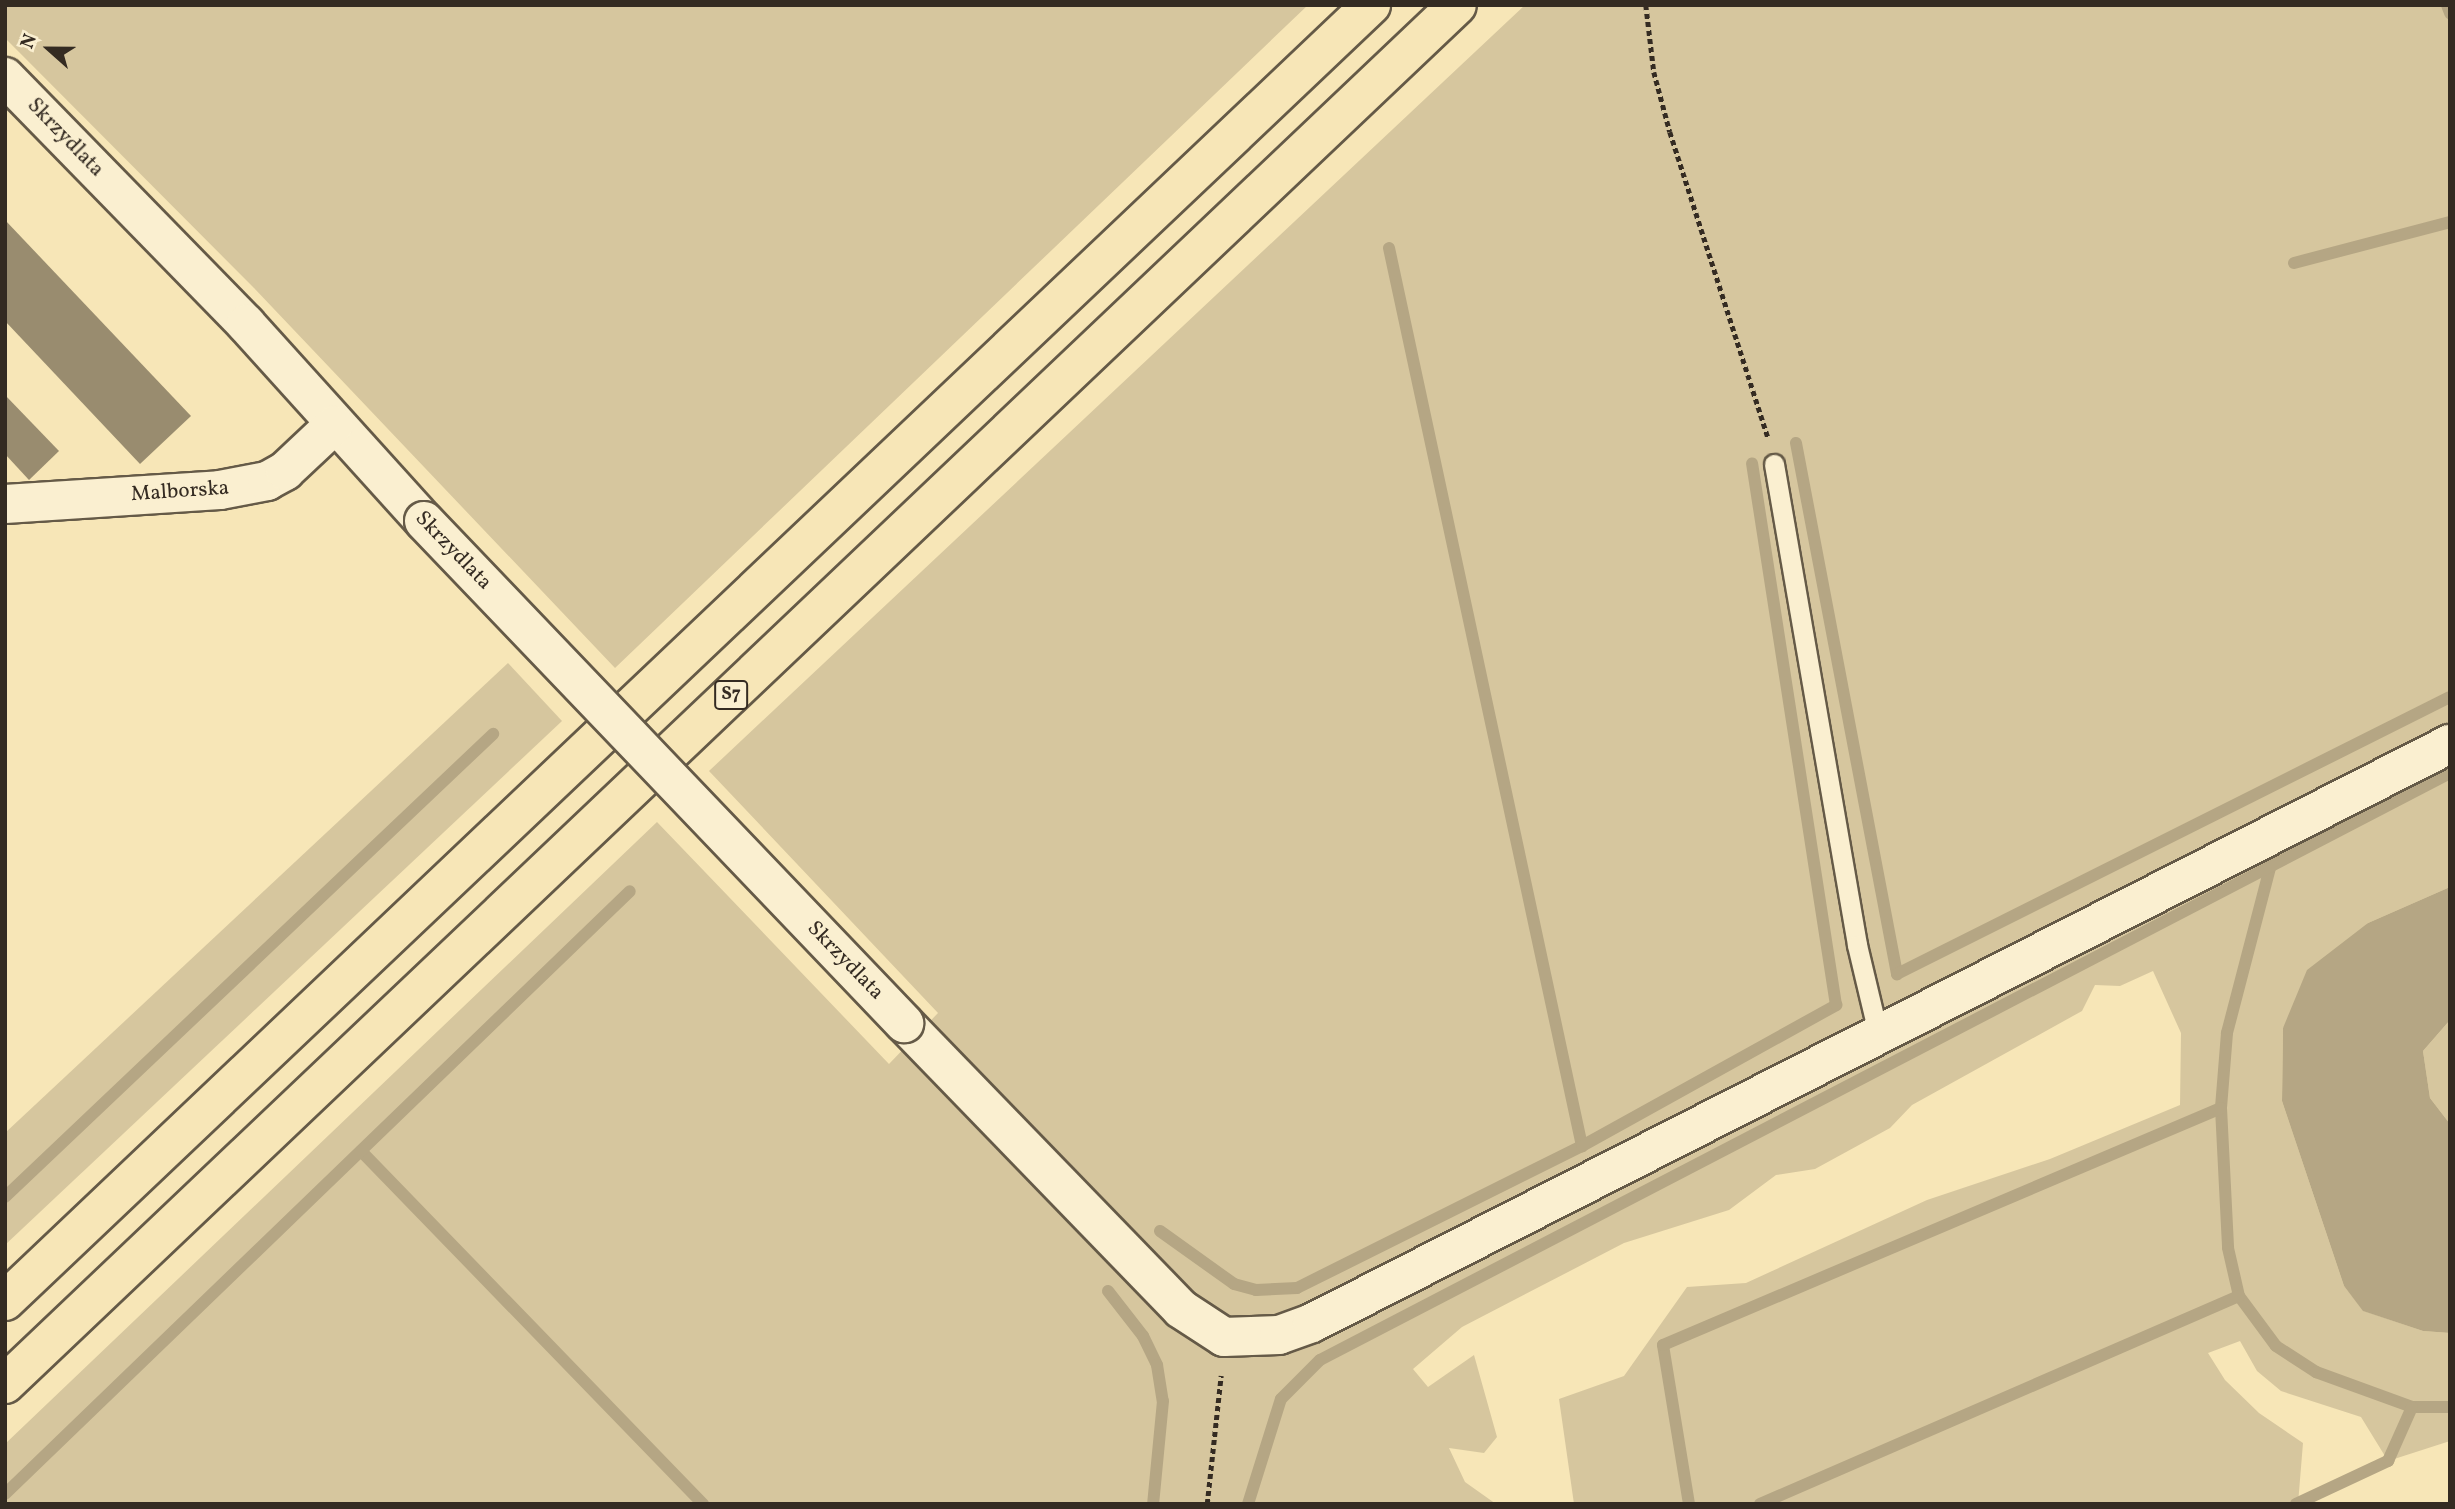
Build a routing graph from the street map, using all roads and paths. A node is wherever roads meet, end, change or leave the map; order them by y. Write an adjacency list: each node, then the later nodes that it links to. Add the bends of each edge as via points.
1 (1371, 5): 10 (highway)
2 (1457, 5): 12 (highway, S7)
3 (1646, 5): 6 (path, via 1654,72 1670,132 1743,349)
4 (5, 77): 5 (street, Skrzydlata, via 246,324)
5 (334, 425): 7 (street, Malborska, via 285,471 267,481 220,489); 11 (street, Skrzydlata, bridge, via 1181,1309)
6 (1774, 464): 9 (lane, via 1857,945)
7 (5, 504)
8 (2450, 744): 9 (street)
9 (1878, 1033): 11 (street, via 1312,1323 1279,1335)
10 (5, 1301)
11 (1224, 1337): 13 (path)
12 (5, 1384)
13 (1207, 1504)

